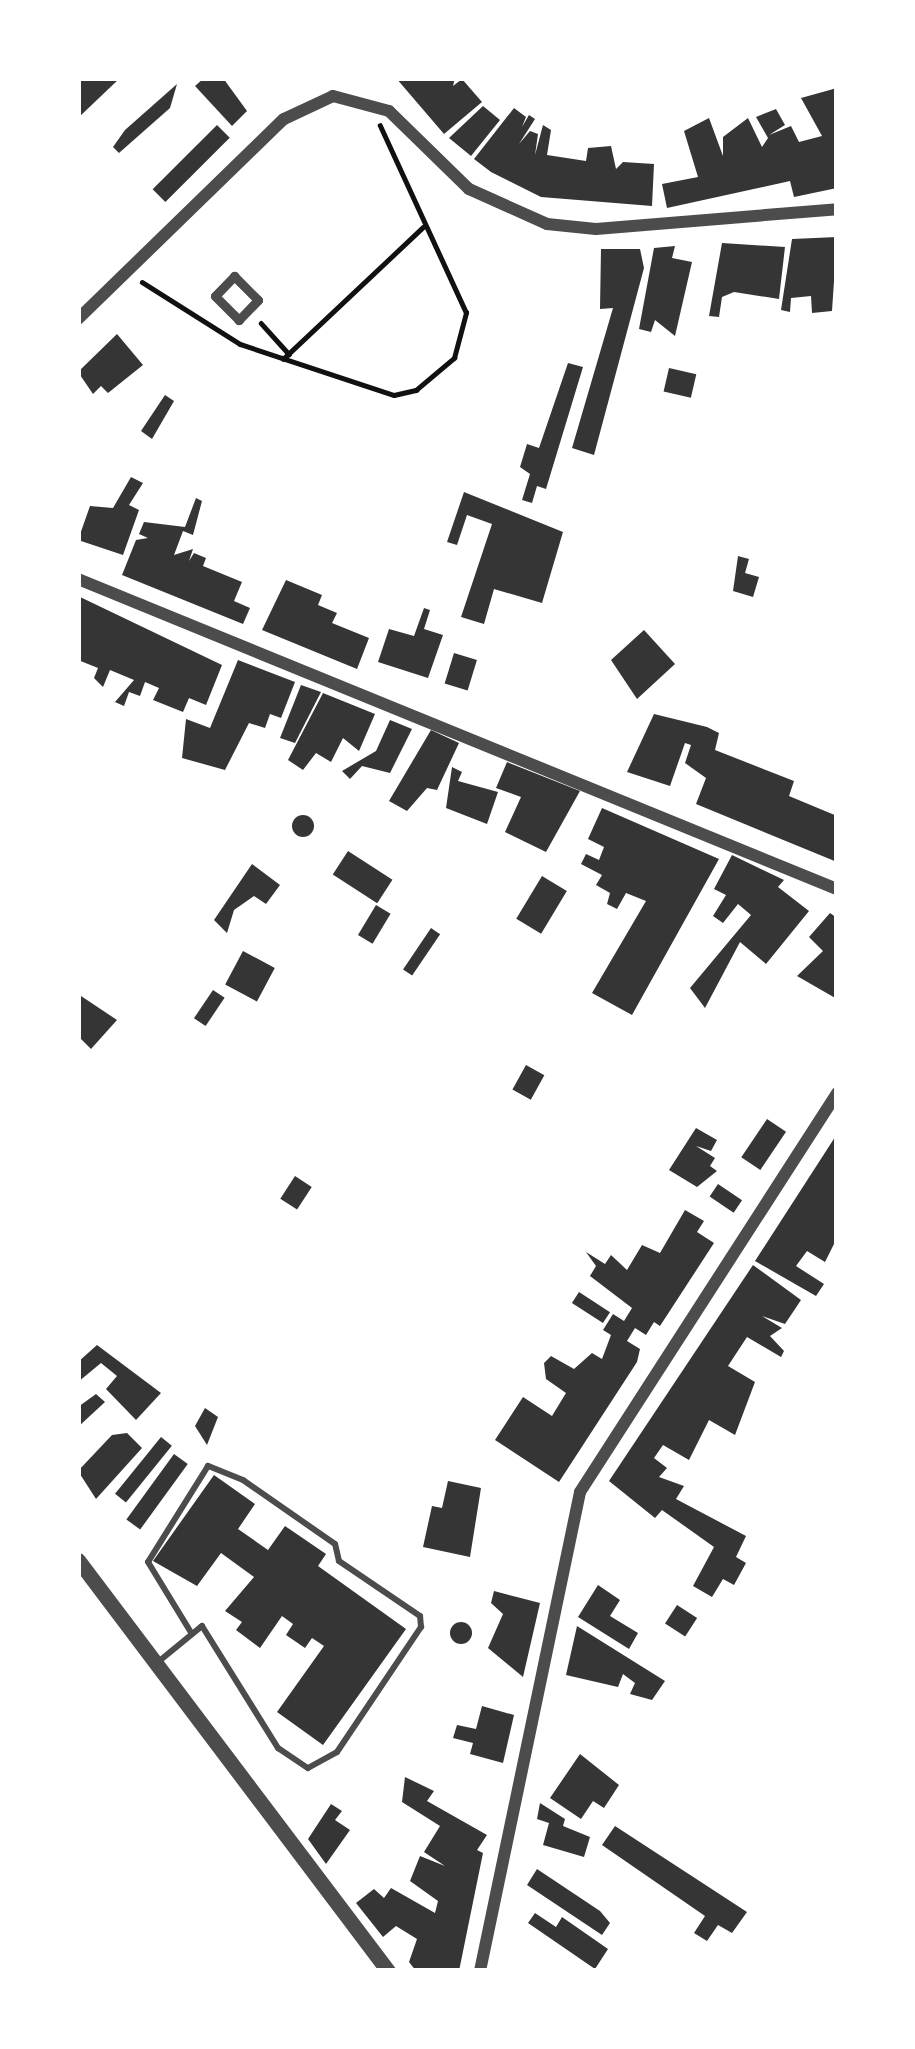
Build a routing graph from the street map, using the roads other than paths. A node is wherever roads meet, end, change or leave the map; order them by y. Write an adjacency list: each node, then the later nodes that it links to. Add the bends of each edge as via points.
1 (837, 209): 3 (street, via 596,229 547,224 469,189 389,111 346,97 308,101)
2 (248, 310): 2 (street, via 239,320 215,296 234,276 258,300)
3 (78, 319)
4 (78, 579): 5 (street)
5 (837, 889)
6 (837, 1093): 11 (street, via 580,1492)
7 (78, 1560): 9 (street)
8 (192, 1634): 8 (lane, via 202,1626 278,1748 308,1768 337,1752 421,1627 420,1616 339,1561 340,1547 243,1480 208,1466 148,1562); 9 (lane)
9 (156, 1664): 10 (street)
10 (388, 1971)
11 (480, 1971)

